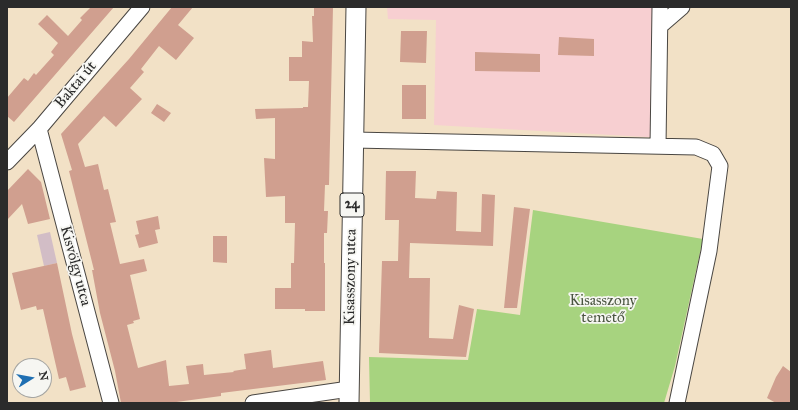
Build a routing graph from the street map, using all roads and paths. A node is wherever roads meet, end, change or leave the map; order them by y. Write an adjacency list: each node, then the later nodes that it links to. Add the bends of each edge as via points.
1 (142, 7): 6 (street, Baktai út)
2 (356, 7): 7 (main road, Kisasszony utca / 24)
3 (660, 7): 5 (street)
4 (682, 7): 5 (street)
5 (660, 26): 8 (street)
6 (39, 129): 9 (street, Baktai út); 11 (street, Kisvölgy utca)
7 (353, 140): 8 (street); 10 (main road, Kisasszony utca / 24)
8 (658, 146): 13 (street, via 696,147 713,154 720,166 709,251)
9 (7, 162)
10 (349, 396): 12 (street)
11 (111, 403)
12 (252, 403)
13 (677, 403)

